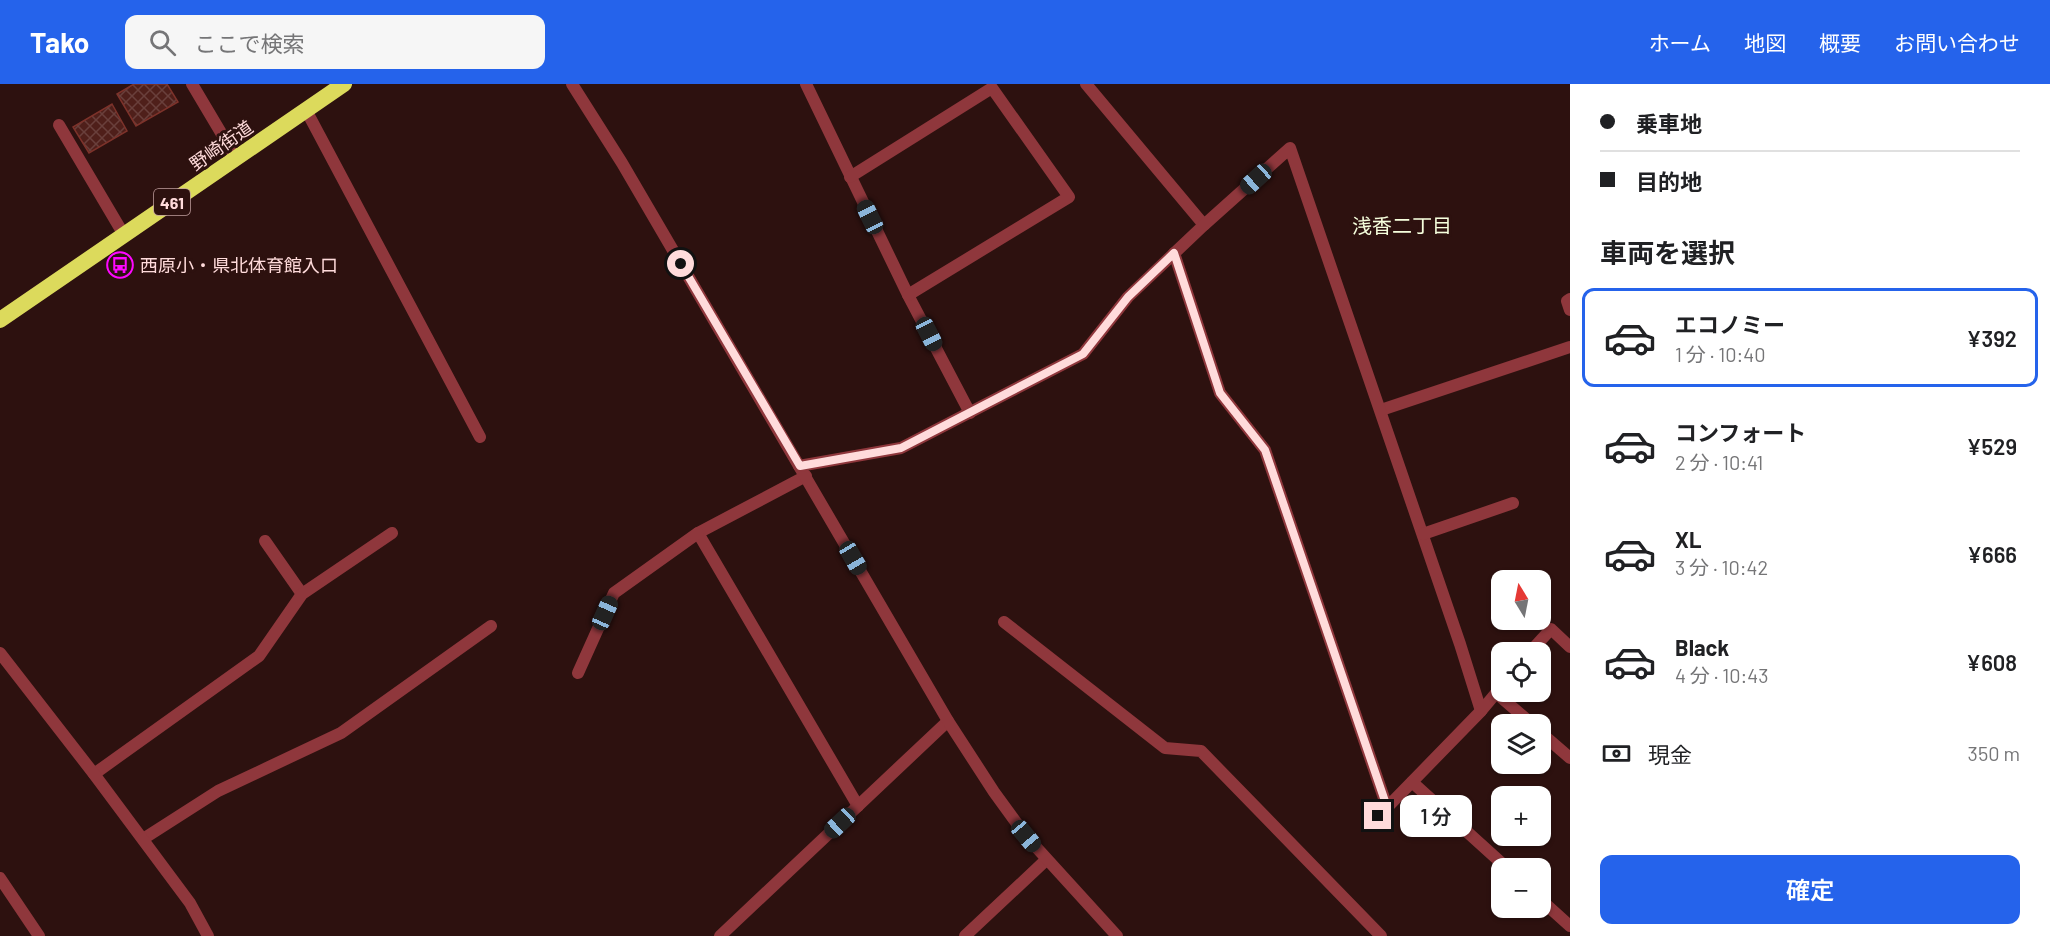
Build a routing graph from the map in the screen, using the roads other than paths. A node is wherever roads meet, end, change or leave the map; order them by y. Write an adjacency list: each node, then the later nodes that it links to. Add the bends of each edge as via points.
1 (192, 84): 8 (street)
2 (344, 84): 6 (highway, 野崎街道 / 461)
3 (572, 84): 21 (street)
4 (806, 84): 9 (street)
5 (1086, 84): 10 (street)
6 (306, 111): 8 (highway, 野崎街道 / 461); 20 (street)
7 (59, 124): 11 (street)
8 (236, 159): 11 (highway, 野崎街道 / 461)
9 (850, 177): 13 (street); 13 (street, via 992,88 1070,197)
10 (1204, 225): 12 (street); 18 (street, via 1290,148)
11 (124, 236): 16 (highway, 野崎街道 / 461)
12 (1174, 253): 19 (street, via 1128,297 1083,354); 44 (street, via 1220,393 1265,450)
13 (909, 296): 19 (street)
14 (1570, 299): 15 (street)
15 (1570, 310)
16 (0, 321)
17 (1570, 346): 18 (street)
18 (1381, 410): 25 (street)
19 (970, 413): 21 (street, via 901,448)
20 (480, 437)
21 (803, 471): 24 (street); 38 (street)
22 (1513, 503): 25 (street)
23 (392, 533): 27 (street)
24 (698, 533): 33 (street, via 614,593); 43 (street)
25 (1423, 534): 36 (street)
26 (265, 541): 27 (street)
27 (302, 594): 41 (street, via 259,656)
28 (1005, 622): 57 (street, via 1165,748 1201,751)
29 (491, 626): 46 (street, via 341,733 218,790)
30 (1539, 642): 31 (street, via 1551,629)
31 (1570, 647)
32 (0, 653): 41 (street)
33 (578, 673)
34 (1491, 699): 36 (street)
35 (1511, 702): 37 (street)
36 (1480, 711): 42 (street)
37 (1522, 714)
38 (948, 721): 43 (street); 48 (street, via 994,792)
39 (1551, 742): 40 (street)
40 (1570, 758)
41 (94, 774): 46 (street)
42 (1412, 782): 44 (street); 47 (street)
43 (858, 806): 54 (street)
44 (1387, 807): 45 (street)
45 (1369, 826)
46 (143, 839): 53 (street, via 190,903)
47 (1497, 858)
48 (1046, 860): 55 (street); 56 (street)
49 (0, 879): 52 (street)
50 (1551, 909): 51 (street)
51 (1570, 926)
52 (39, 936)
53 (208, 936)
54 (720, 936)
55 (965, 936)
56 (1117, 936)
57 (1381, 936)

